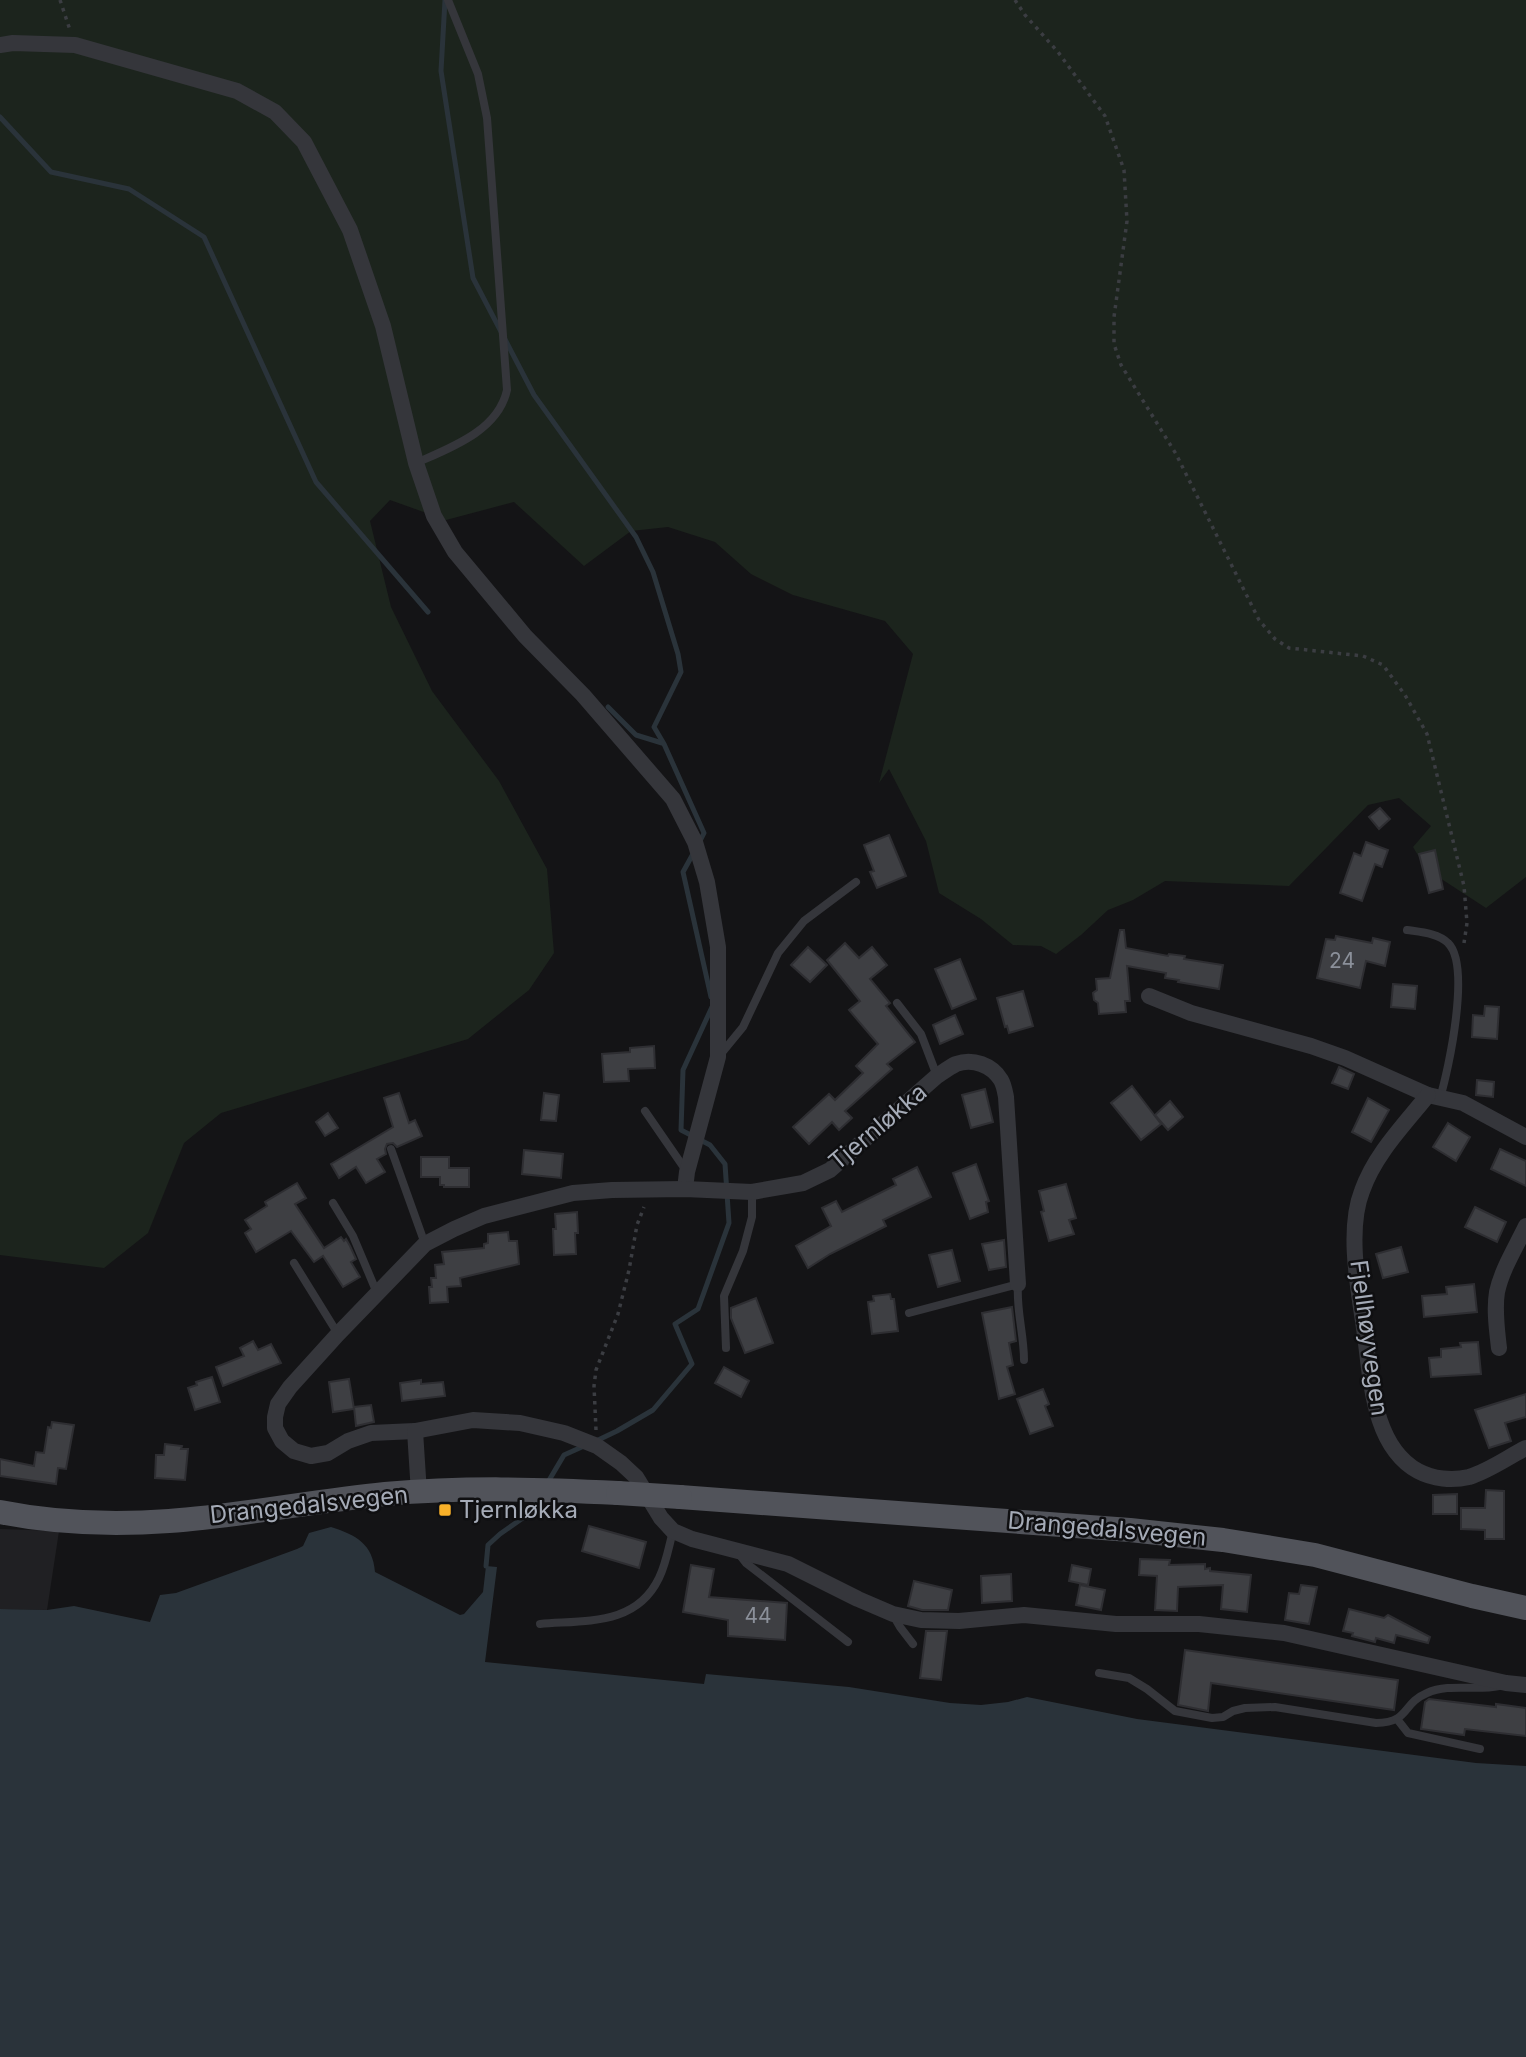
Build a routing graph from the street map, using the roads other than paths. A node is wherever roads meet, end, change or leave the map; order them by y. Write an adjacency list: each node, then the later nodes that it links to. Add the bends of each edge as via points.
1 (448, 0): 3 (lane, via 478,74 487,118 507,390 484,428)
2 (0, 45): 3 (street, via 75,45 237,91 275,112 304,142 350,230 383,326)
3 (416, 463): 8 (street, via 434,516 455,552 673,799 695,842 719,947)
4 (856, 882): 8 (lane, via 804,921 778,953 743,1027)
5 (1407, 930): 10 (lane, via 1448,942 1459,970 1447,1073)
6 (1149, 996): 10 (street, via 1191,1013 1311,1046)
7 (897, 1003): 9 (lane, via 921,1034)
8 (718, 1057): 14 (street)
9 (937, 1076): 16 (street, Tjernløkka, via 830,1170 803,1183); 21 (street, Tjernløkka, via 969,1061 980,1063 1001,1080 1006,1097)
10 (1434, 1096): 12 (street, via 1463,1103); 29 (street, Fjellhøyvegen, via 1377,1161 1356,1212 1361,1304 1383,1433 1395,1454 1410,1466 1444,1479 1469,1477)
11 (645, 1111): 14 (lane)
12 (1526, 1137)
13 (391, 1149): 19 (lane)
14 (687, 1172): 15 (street)
15 (685, 1189): 16 (street, Tjernløkka); 19 (street, Tjernløkka, via 573,1193 484,1216)
16 (752, 1192): 25 (lane, via 746,1240 724,1296)
17 (333, 1203): 22 (lane)
18 (1526, 1226): 26 (street, via 1497,1291)
19 (425, 1244): 22 (street, Tjernløkka)
20 (294, 1263): 24 (lane)
21 (1018, 1284): 23 (lane); 27 (lane)
22 (377, 1293): 24 (street, Tjernløkka)
23 (909, 1313)
24 (338, 1334): 28 (street, Tjernløkka, via 278,1404 275,1428 282,1441 311,1456 371,1433)
25 (726, 1348)
26 (1499, 1348)
27 (1024, 1360)
28 (415, 1431): 30 (street); 32 (street, Tjernløkka, via 473,1420 520,1423 564,1433 597,1446 621,1463)
29 (1526, 1448)
30 (419, 1493): 31 (main road, Drangedalsvegen, via 169,1521 84,1521); 34 (main road, Drangedalsvegen, bridge, via 540,1489 618,1493 1223,1539 1315,1555)
31 (0, 1512)
32 (673, 1531): 33 (street); 36 (lane, via 652,1591 631,1611 607,1619)
33 (734, 1549): 35 (street, via 788,1564); 37 (lane)
34 (1526, 1608)
35 (893, 1614): 38 (lane); 40 (street, via 921,1620 1024,1615 1272,1631)
36 (540, 1624)
37 (848, 1642)
38 (913, 1644)
39 (1099, 1673): 42 (lane, via 1129,1678 1175,1712 1212,1718 1245,1708 1275,1707 1376,1723)
40 (1506, 1683): 41 (street); 42 (lane, via 1427,1693)
41 (1526, 1685)
42 (1397, 1719): 43 (lane, via 1408,1734)
43 (1480, 1749)

